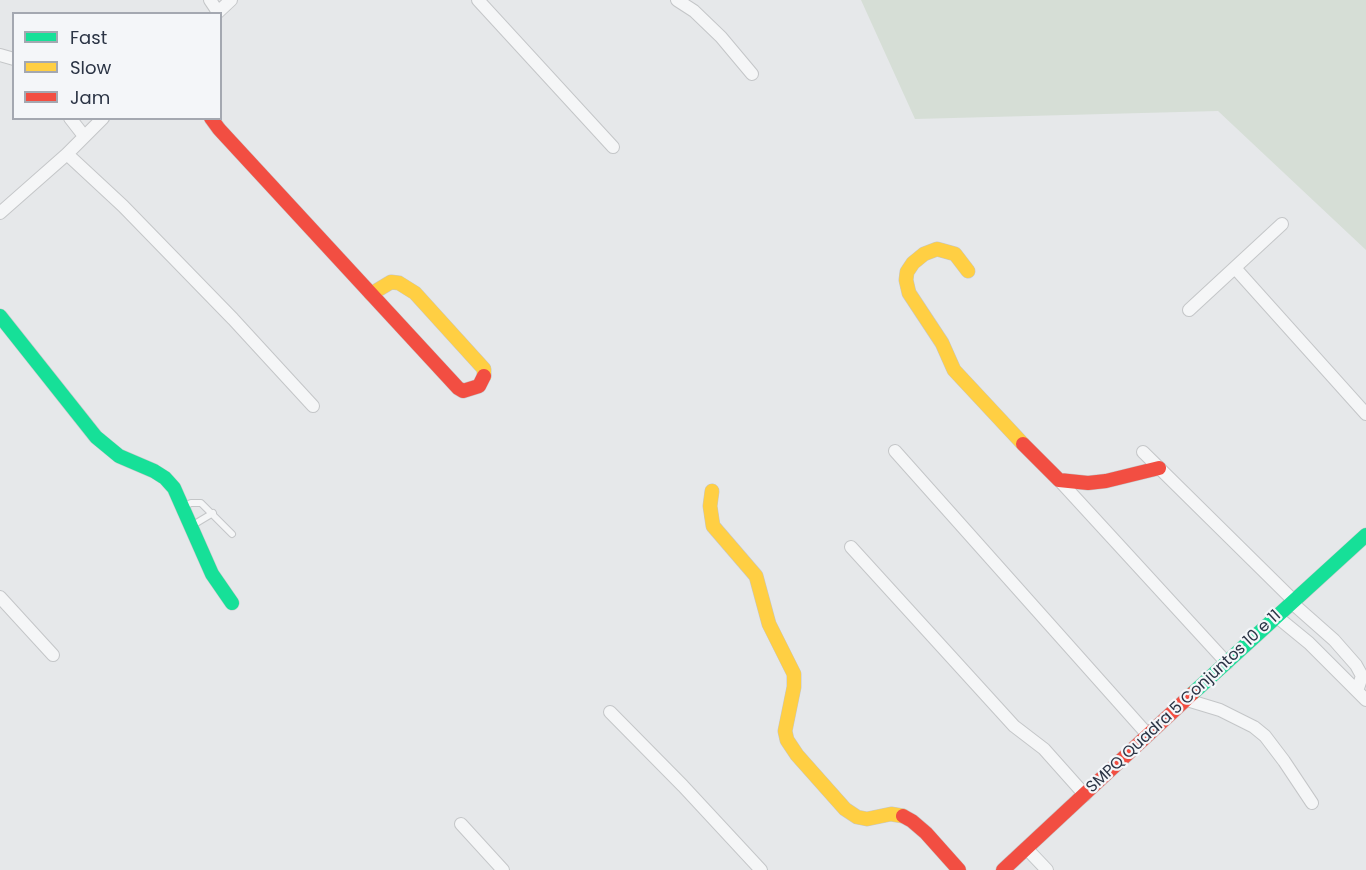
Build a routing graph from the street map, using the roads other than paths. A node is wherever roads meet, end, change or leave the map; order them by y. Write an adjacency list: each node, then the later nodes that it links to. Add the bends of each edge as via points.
1 (231, 0): 4 (street)
2 (478, 0): 10 (street)
3 (677, 0): 5 (street, via 721,37)
4 (218, 12)
5 (752, 74)
6 (72, 120): 9 (street)
7 (101, 120): 9 (street)
8 (213, 120): 16 (street)
9 (84, 136): 11 (street)
10 (613, 147)
11 (68, 154): 12 (street); 19 (street, via 233,319)
12 (0, 213)
13 (1282, 224): 14 (street)
14 (1235, 268): 17 (street); 20 (street)
15 (968, 271): 24 (street, via 955,254 937,249 924,254 907,272 909,293 954,370)
16 (372, 294): 16 (street, via 458,388 463,391 479,386 484,369 415,293 391,282)
17 (1189, 310)
18 (0, 316): 26 (street, via 96,437 119,456 165,478)
19 (313, 406)
20 (1366, 414)
21 (895, 451): 42 (street)
22 (1143, 452): 23 (street)
23 (1159, 468): 24 (street, via 1106,481); 33 (street)
24 (1059, 480): 37 (street)
25 (712, 491): 49 (street, via 713,526 756,576 769,624 794,675 787,740 845,809 867,819 891,814 912,821)
26 (183, 506): 27 (lane, via 201,503); 28 (street)
27 (213, 513): 28 (lane); 29 (lane)
28 (191, 527): 34 (street, via 212,574)
29 (232, 534)
30 (1366, 535): 33 (street, SMPQ Quadra 5 Conjuntos 10 e 11)
31 (851, 547): 43 (street, via 1014,726 1044,749)
32 (0, 597): 36 (street)
33 (1292, 601): 35 (street, SMPQ Quadra 5 Conjuntos 10 e 11); 38 (street, via 1356,665 1362,676)
34 (232, 603)
35 (1276, 616): 37 (street, SMPQ Quadra 5 Conjuntos 10 e 11); 38 (street)
36 (53, 654)
37 (1227, 663): 39 (street, SMPQ Quadra 5 Conjuntos 10 e 11)
38 (1357, 691): 40 (street)
39 (1187, 700): 42 (street, SMPQ Quadra 5 Conjuntos 10 e 11); 44 (street, via 1254,726)
40 (1366, 700)
41 (610, 712): 48 (street)
42 (1148, 735): 43 (street, SMPQ Quadra 5 Conjuntos 10 e 11)
43 (1085, 795): 46 (street, SMPQ Quadra 5 Conjuntos 10 e 11)
44 (1312, 803)
45 (461, 824): 47 (street)
46 (1027, 849): 50 (street, SMPQ Quadra 5 Conjuntos 10 e 11); 51 (street)
47 (503, 870)
48 (761, 870)
49 (959, 870)
50 (1003, 870)
51 (1047, 870)

